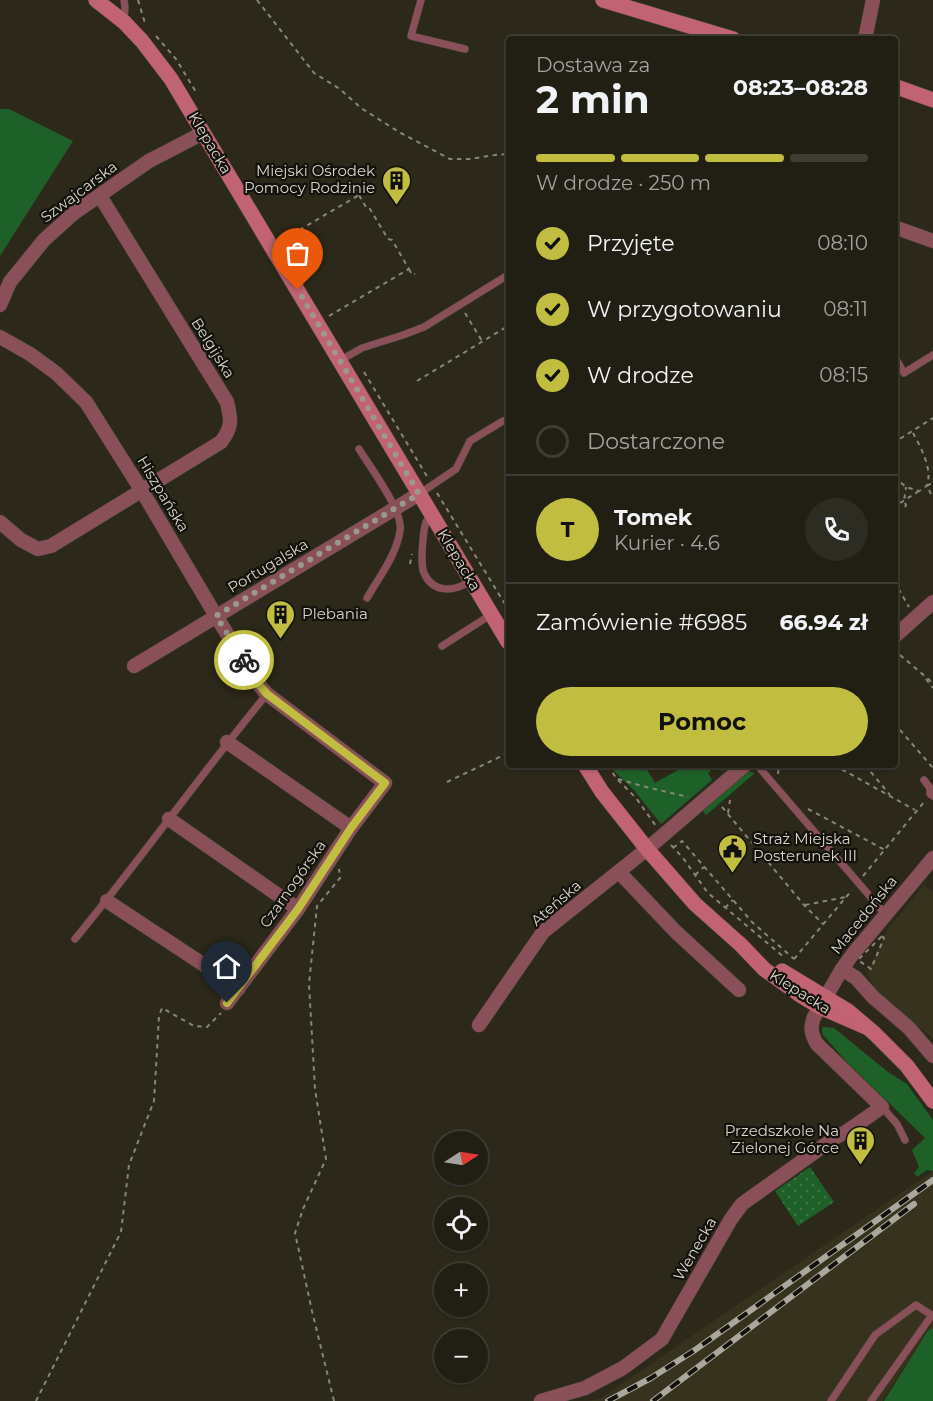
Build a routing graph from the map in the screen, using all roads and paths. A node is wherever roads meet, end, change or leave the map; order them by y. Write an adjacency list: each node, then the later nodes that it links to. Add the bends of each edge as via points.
1 (96, 0): 9 (street, Klepacka)
2 (124, 0): 9 (lane)
3 (138, 0): 10 (path)
4 (257, 0): 17 (path, via 314,73 399,132 450,159)
5 (421, 0): 13 (lane, via 411,36)
6 (603, 0): 8 (street)
7 (873, 0): 12 (street)
8 (633, 4): 11 (street)
9 (124, 22): 16 (street, Klepacka, via 171,79)
10 (146, 25)
11 (724, 36)
12 (867, 36)
13 (465, 49)
14 (898, 87): 15 (street)
15 (933, 100)
16 (203, 133): 20 (street, Szwajcarska, via 148,161); 36 (street, Klepacka)
17 (506, 154)
18 (359, 184): 19 (path, via 353,185)
19 (359, 195): 22 (path); 24 (path)
20 (100, 196): 30 (street, Szwajcarska, via 44,240 10,282); 50 (street, Belgijska, via 227,402 231,419 221,442)
21 (369, 201): 22 (path)
22 (364, 204): 26 (path, via 388,239 393,239)
23 (898, 228): 25 (street)
24 (284, 239)
25 (933, 241)
26 (408, 269): 27 (path); 31 (path)
27 (415, 274)
28 (506, 276): 29 (lane)
29 (460, 304): 34 (path); 36 (lane, via 414,332 374,343)
30 (0, 305)
31 (329, 316)
32 (506, 327): 34 (path)
33 (0, 337): 50 (street, Hiszpańska, via 30,354 86,402)
34 (482, 341): 38 (path)
35 (933, 354): 37 (lane, via 904,373)
36 (339, 361): 52 (street, Klepacka)
37 (898, 362)
38 (417, 381)
39 (933, 418): 41 (path)
40 (503, 421): 47 (lane, via 470,441 456,469)
41 (912, 431): 42 (path); 48 (path, via 933,468)
42 (898, 440)
43 (359, 449): 56 (lane)
44 (423, 469): 47 (path)
45 (898, 480): 49 (path)
46 (933, 482): 48 (path)
47 (433, 486): 52 (lane); 63 (path)
48 (927, 486): 51 (path); 53 (path)
49 (906, 487): 51 (path); 54 (path)
50 (142, 491): 58 (street, Belgijska, via 51,546 38,549); 65 (street, Hiszpańska)
51 (919, 491): 54 (path)
52 (419, 494): 56 (street, Portugalska); 57 (street, Klepacka)
53 (931, 494)
54 (902, 502): 55 (path)
55 (905, 507)
56 (396, 508): 61 (lane, via 399,537); 65 (street, Portugalska)
57 (431, 514): 59 (street, Klepacka); 59 (lane, via 425,524 423,572 428,580 445,589 464,586)
58 (0, 522)
59 (471, 580): 64 (street, Klepacka)
60 (898, 588): 66 (path)
61 (367, 598)
62 (933, 602): 66 (street)
63 (506, 606)
64 (492, 614): 68 (street, Klepacka); 69 (lane)
65 (216, 616): 71 (street, Portugalska); 75 (street, Hiszpańska)
66 (916, 618): 67 (street)
67 (898, 634)
68 (506, 638)
69 (442, 646)
70 (900, 655): 72 (path)
71 (134, 666)
72 (920, 672): 73 (path); 74 (path)
73 (933, 683)
74 (933, 688)
75 (267, 694): 77 (lane); 89 (street, Hiszpańska)
76 (898, 728): 85 (path)
77 (227, 742): 98 (lane); 99 (street)
78 (506, 754): 88 (path)
79 (587, 768): 103 (street, Klepacka)
80 (610, 768): 86 (path)
81 (742, 768): 100 (street, Ateńska)
82 (760, 768): 115 (lane)
83 (839, 768): 91 (path)
84 (868, 768): 91 (path)
85 (933, 768)
86 (616, 778): 92 (path); 100 (path)
87 (924, 780): 90 (lane)
88 (447, 782)
89 (385, 783): 99 (street, Czarnogórska)
90 (933, 796)
91 (892, 797): 96 (path)
92 (694, 798)
93 (730, 800): 97 (path)
94 (803, 806): 104 (path)
95 (722, 807): 97 (path)
96 (916, 811)
97 (728, 814): 112 (path)
98 (169, 819): 111 (lane); 114 (street)
99 (351, 828): 101 (street, Czarnogórska)
100 (663, 836): 102 (path); 103 (street, Ateńska)
101 (338, 848): 114 (street, Czarnogórska); 132 (path, via 340,878 317,906 309,984 315,1089 326,1159 295,1233)
102 (674, 848): 106 (path, via 682,841); 108 (path)
103 (647, 849): 107 (street, Ateńska); 123 (street, Klepacka, via 695,904 764,969 800,995)
104 (885, 850)
105 (933, 858): 115 (street, Macedońska)
106 (704, 867): 108 (path); 110 (path)
107 (619, 872): 122 (street); 125 (street, Ateńska, via 543,932)
108 (695, 875): 113 (path)
109 (847, 897): 112 (path)
110 (733, 900): 113 (path); 113 (path, via 794,959 791,963)
111 (107, 901): 117 (lane); 121 (street)
112 (805, 905): 116 (path)
113 (725, 908)
114 (298, 909): 121 (street, Czarnogórska)
115 (886, 915): 119 (street, Macedońska)
116 (823, 924)
117 (75, 939)
118 (858, 960): 120 (path)
119 (842, 969): 123 (street, Macedońska); 126 (street, via 909,1028)
120 (872, 969)
121 (238, 988): 124 (street, Czarnogórska)
122 (739, 990)
123 (823, 1002): 127 (street, Klepacka, via 848,1011 883,1041); 128 (street, Macedońska, via 811,1025 813,1037)
124 (227, 1003): 131 (path, via 207,1027 194,1026 162,1008 154,1101 129,1165 121,1232)
125 (479, 1025)
126 (933, 1056)
127 (933, 1101)
128 (882, 1107): 129 (lane); 133 (street, Wenecka, via 742,1204 662,1340 623,1368 585,1388)
129 (905, 1140)
130 (932, 1316): 134 (lane, via 916,1305 875,1335); 135 (lane)
131 (36, 1401)
132 (334, 1401)
133 (542, 1401)
134 (831, 1401)
135 (871, 1401)

